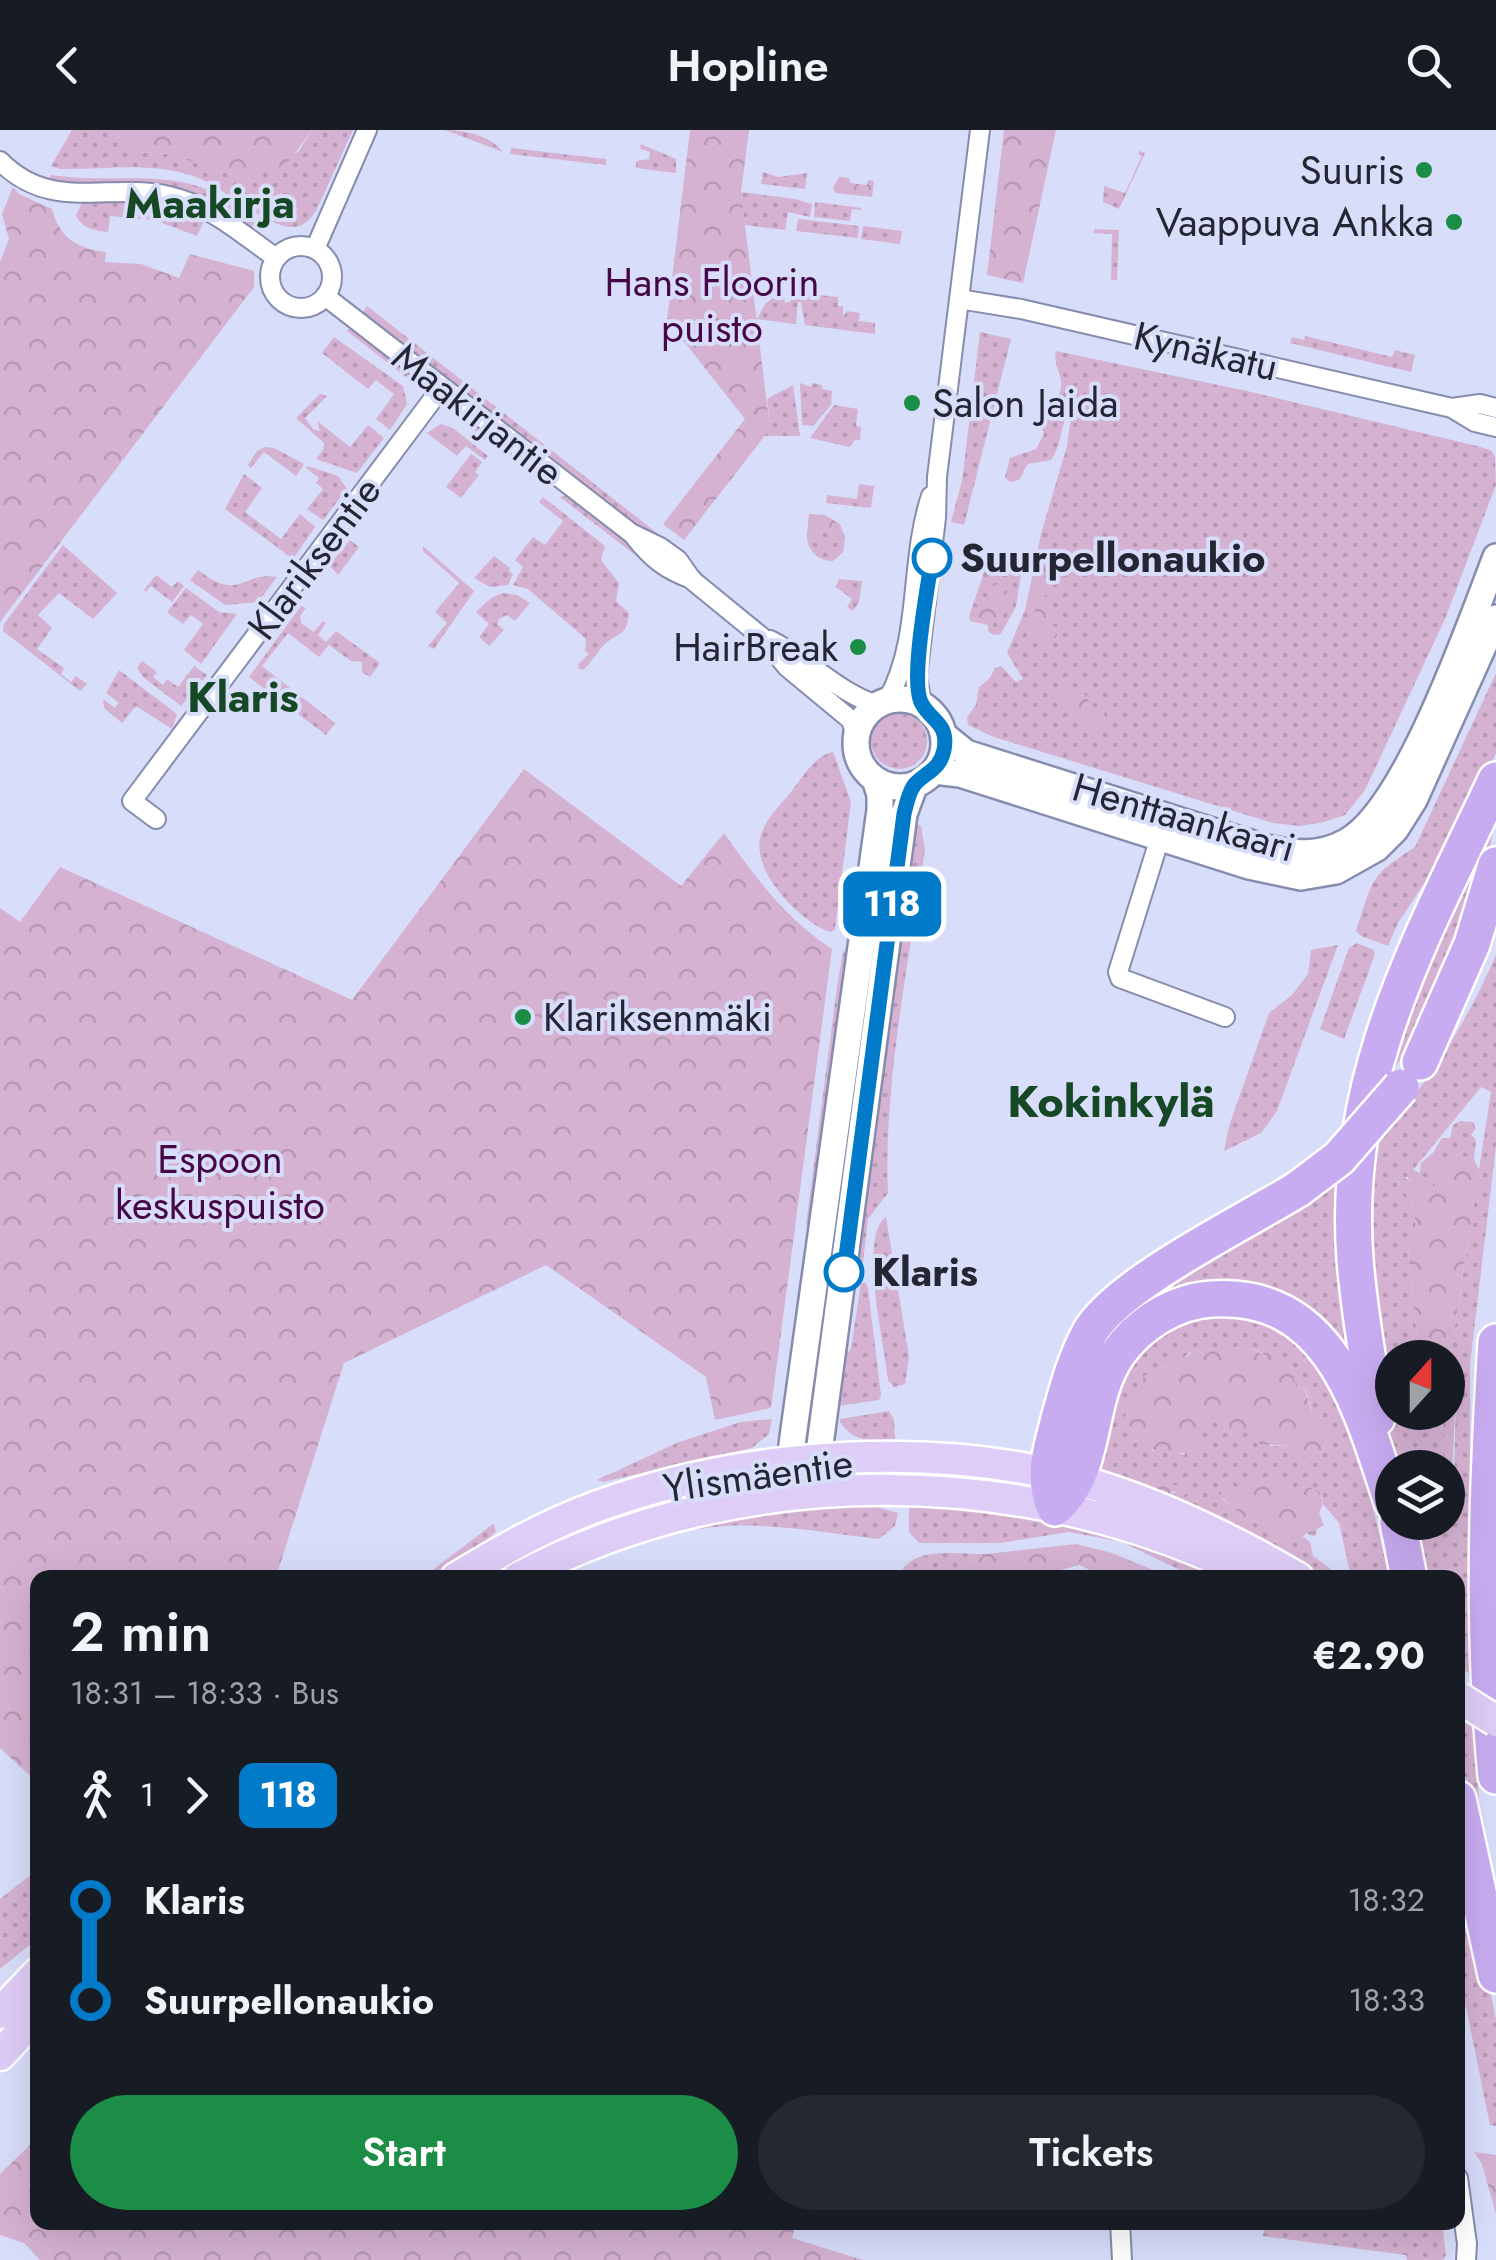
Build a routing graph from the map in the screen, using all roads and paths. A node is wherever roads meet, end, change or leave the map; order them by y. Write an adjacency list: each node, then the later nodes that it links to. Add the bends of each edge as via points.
1 (367, 130): 4 (street)
2 (980, 130): 7 (street)
3 (0, 161): 5 (street, via 30,184 67,194 150,193 192,203)
4 (316, 249): 5 (street, via 295,246); 6 (street, via 332,274)
5 (276, 258): 6 (street, via 270,281 280,300 303,308)
6 (326, 296): 8 (street, Maakirjantie)
7 (959, 298): 9 (street, Kynäkatu); 12 (street)
8 (442, 387): 15 (street, Maakirjantie, via 631,533 651,558 692,580); 23 (street, Klariksentie, via 132,801)
9 (1452, 408): 10 (street, Kynäkatu); 11 (street, Kynäkatu)
10 (1496, 408)
11 (1496, 427)
12 (937, 477): 16 (street, via 923,520 905,655); 17 (street, via 917,678)
13 (1496, 557): 24 (main road, Henttaankaari, via 1396,789 1364,830 1330,850 1306,854)
14 (1496, 618): 24 (main road, Henttaankaari, via 1414,800 1366,857 1336,872 1300,877 1248,866)
15 (764, 638): 16 (street, Maakirjantie, via 860,700); 18 (street, Maakirjantie, via 787,667 850,720)
16 (882, 702): 17 (main road); 18 (main road, via 860,722)
17 (922, 705): 19 (main road)
18 (856, 736): 21 (main road, via 859,760)
19 (944, 736): 20 (main road, via 944,750); 24 (main road, Henttaankaari, via 966,752)
20 (924, 777): 21 (main road, via 889,786); 24 (main road, Henttaankaari, via 960,774); 32 (main road, via 904,814)
21 (875, 780): 32 (main road, via 880,810)
22 (1496, 780): 30 (highway, via 1409,962 1381,1037 1365,1116 1355,1257)
23 (156, 820)
24 (1164, 827): 27 (street, via 1118,972)
25 (1496, 865): 28 (highway, via 1472,944)
26 (1496, 932): 28 (highway, via 1450,1026)
27 (1225, 1018)
28 (1410, 1075): 33 (highway, bridge, via 1339,1158 1108,1310 1075,1363)
29 (1496, 1342): 46 (highway, via 1486,1498)
30 (1382, 1450)
31 (1375, 1454): 33 (highway, via 1348,1380 1316,1335 1274,1308 1229,1298 1185,1304 1130,1338 1103,1378)
32 (804, 1461): 33 (main road, Ylismäentie, via 969,1463); 34 (main road); 37 (main road, Ylismäentie, via 598,1506)
33 (1062, 1477): 35 (highway, via 1066,1498); 40 (main road, Ylismäentie, via 1214,1532)
34 (808, 1493): 35 (main road, Ylismäentie, via 966,1494); 38 (main road, Ylismäentie, via 642,1526)
35 (1055, 1508): 39 (main road, Ylismäentie, via 1160,1538)
36 (1402, 1540): 41 (highway)
37 (469, 1570)
38 (535, 1570)
39 (1237, 1570)
40 (1283, 1570)
41 (1408, 1570)
42 (1465, 1678): 43 (main road)
43 (1496, 1698)
44 (1465, 1701): 45 (main road, bridge)
45 (1496, 1721)
46 (1496, 1776)
47 (1465, 1831): 48 (highway)
48 (1496, 1975)
49 (30, 1986): 50 (main road)
50 (13, 2015): 51 (main road)
51 (0, 2055)
52 (1465, 2229): 55 (street)
53 (1120, 2230): 54 (street)
54 (1122, 2260)
55 (1466, 2260)

